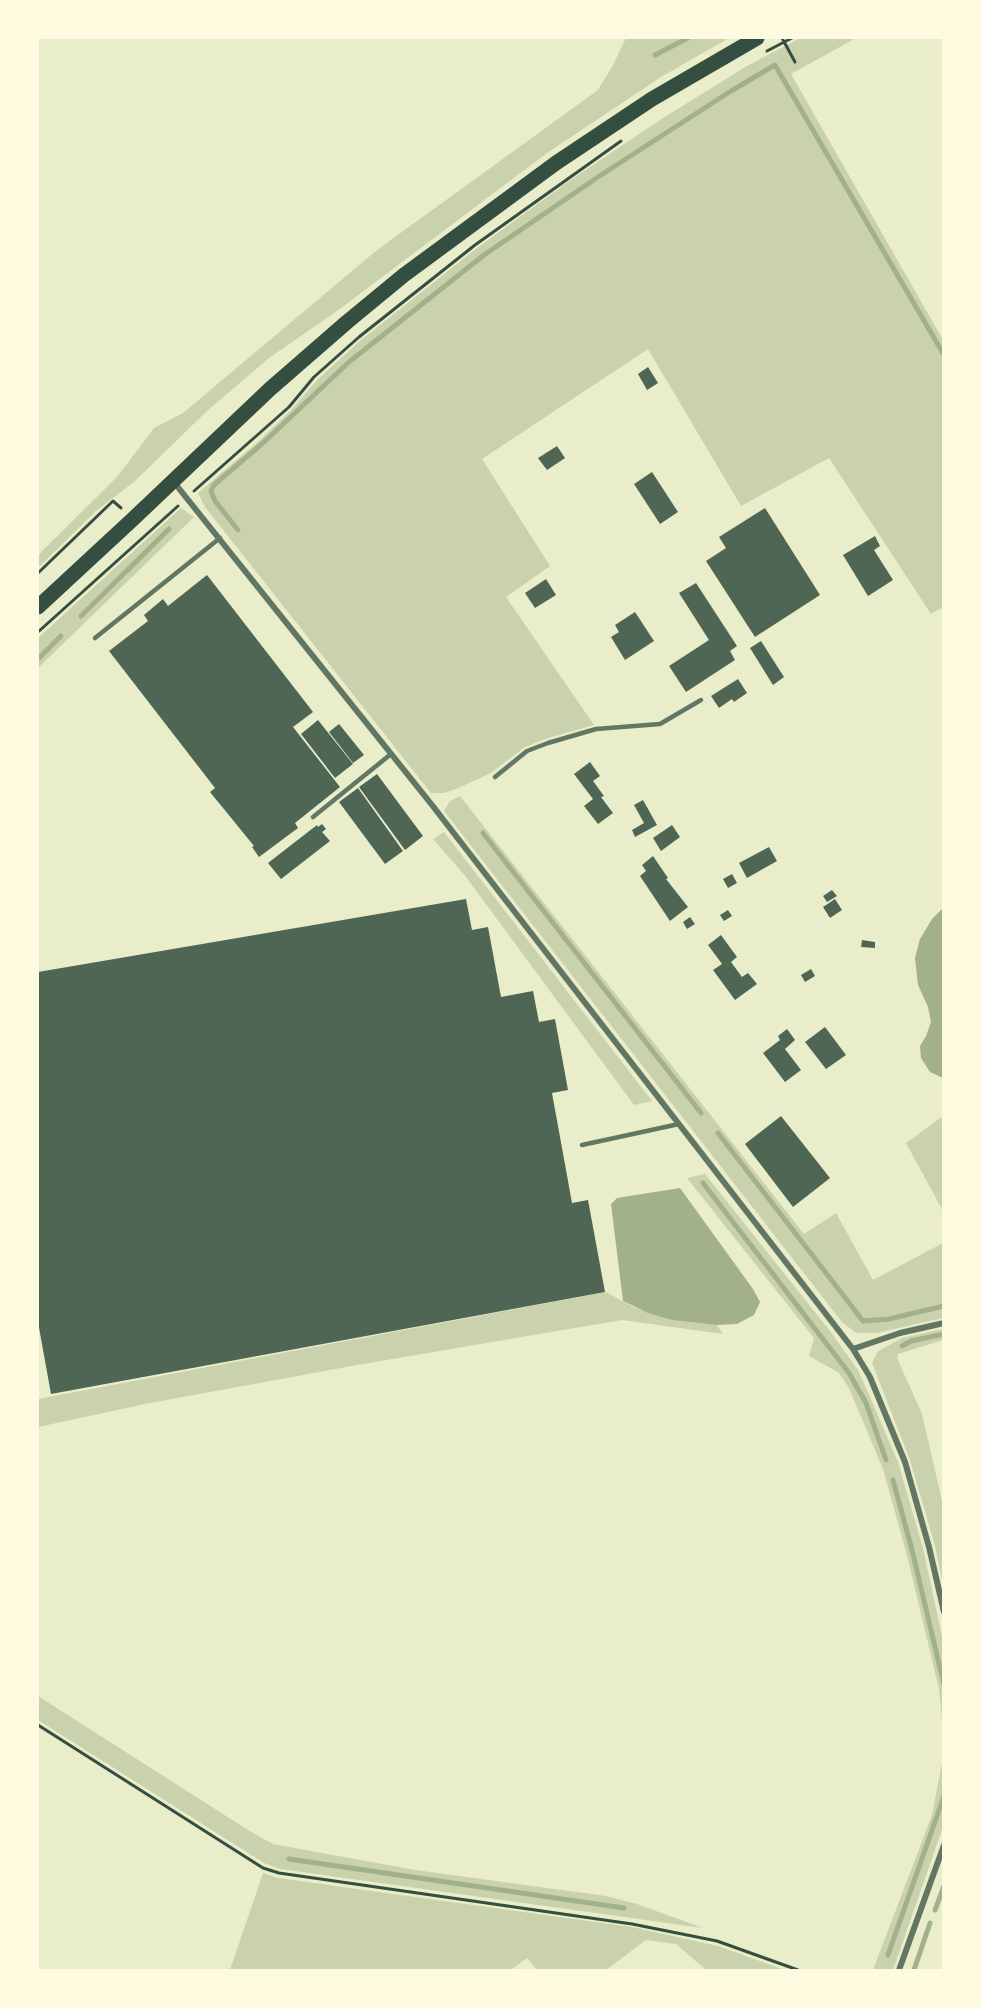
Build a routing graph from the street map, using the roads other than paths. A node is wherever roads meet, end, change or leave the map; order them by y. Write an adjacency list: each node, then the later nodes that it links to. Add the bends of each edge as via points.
1 (757, 38): 2 (main road, via 652,99 556,163 404,275 270,389)
2 (172, 481): 3 (street); 4 (main road)
3 (220, 538): 5 (lane); 7 (street)
4 (38, 607)
5 (95, 638)
6 (701, 700): 8 (lane, via 660,724 596,729 548,743 527,752)
7 (391, 754): 9 (lane); 10 (street)
8 (495, 777)
9 (313, 817)
10 (680, 1124): 11 (lane); 13 (street)
11 (582, 1144)
12 (944, 1323): 13 (street)
13 (853, 1349): 14 (street, via 870,1377 905,1462)
14 (944, 1612)
15 (944, 1845): 16 (street)
16 (899, 1971)

